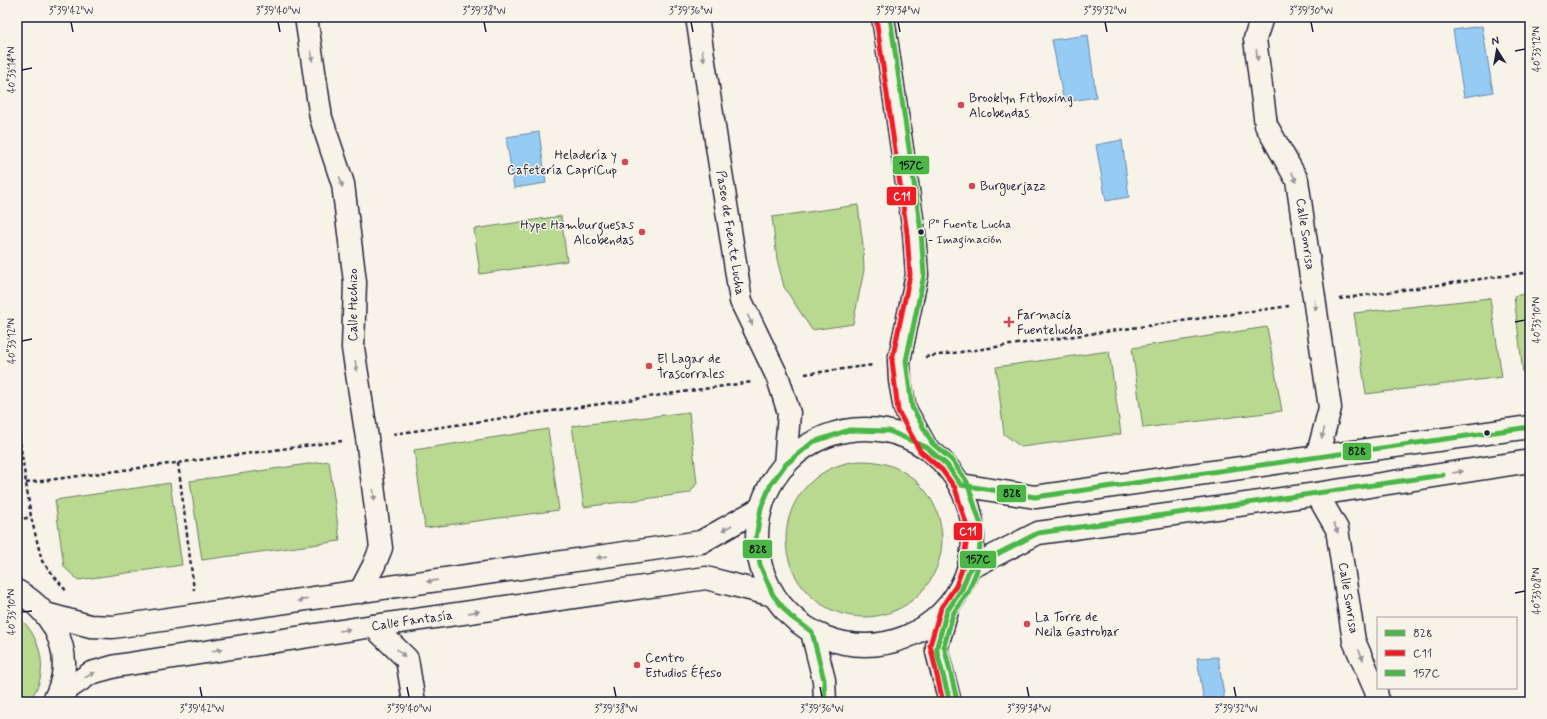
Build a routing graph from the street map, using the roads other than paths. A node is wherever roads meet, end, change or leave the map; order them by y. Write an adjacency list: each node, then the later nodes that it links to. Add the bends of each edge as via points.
1 (306, 17): 15 (street, Calle Hechizo, one-way to 15, via 321,118 343,184 355,282 353,348 381,548)
2 (697, 17): 9 (street, Paseo de Fuente Lucha, one-way to 9, via 741,301 778,378 789,413)
3 (883, 17): 6 (street, via 914,232 917,275 900,361 900,381 905,409)
4 (1262, 17): 7 (street, Calle Sonrisa, one-way to 7, via 1255,39 1266,125 1297,180 1330,408)
5 (1530, 427): 7 (street)
6 (926, 447): 9 (street, via 889,431 849,430 813,442); 10 (street, via 947,465)
7 (1317, 457): 10 (street, via 1035,498)
8 (1530, 461): 11 (street, one-way to 8)
9 (785, 465): 12 (street, via 771,484)
10 (961, 485): 13 (street, via 975,529)
11 (1317, 494): 13 (street, via 1038,533); 25 (street, Calle Sonrisa, one-way to 25, via 1337,529 1354,641 1376,691)
12 (761, 508): 15 (street, one-way to 15, via 701,542); 16 (street, via 756,538 760,565)
13 (970, 568): 17 (street, via 962,589)
14 (17, 591): 18 (street, via 32,600)
15 (360, 592): 18 (street, one-way to 18, via 113,627 90,626)
16 (773, 595): 19 (street, Calle Fantasía, one-way to 16, via 706,578); 20 (street, via 790,616)
17 (947, 611): 20 (street, via 904,639 855,646); 24 (street, via 937,652)
18 (46, 614): 21 (street, via 57,632 63,653 63,675)
19 (373, 626): 21 (street, Calle Fantasía, one-way to 19, via 91,673 116,666); 22 (street, one-way to 22, via 407,659)
20 (812, 632): 23 (street, via 824,680)
21 (55, 699)
22 (414, 702)
23 (825, 702)
24 (950, 702)
25 (1378, 702)

